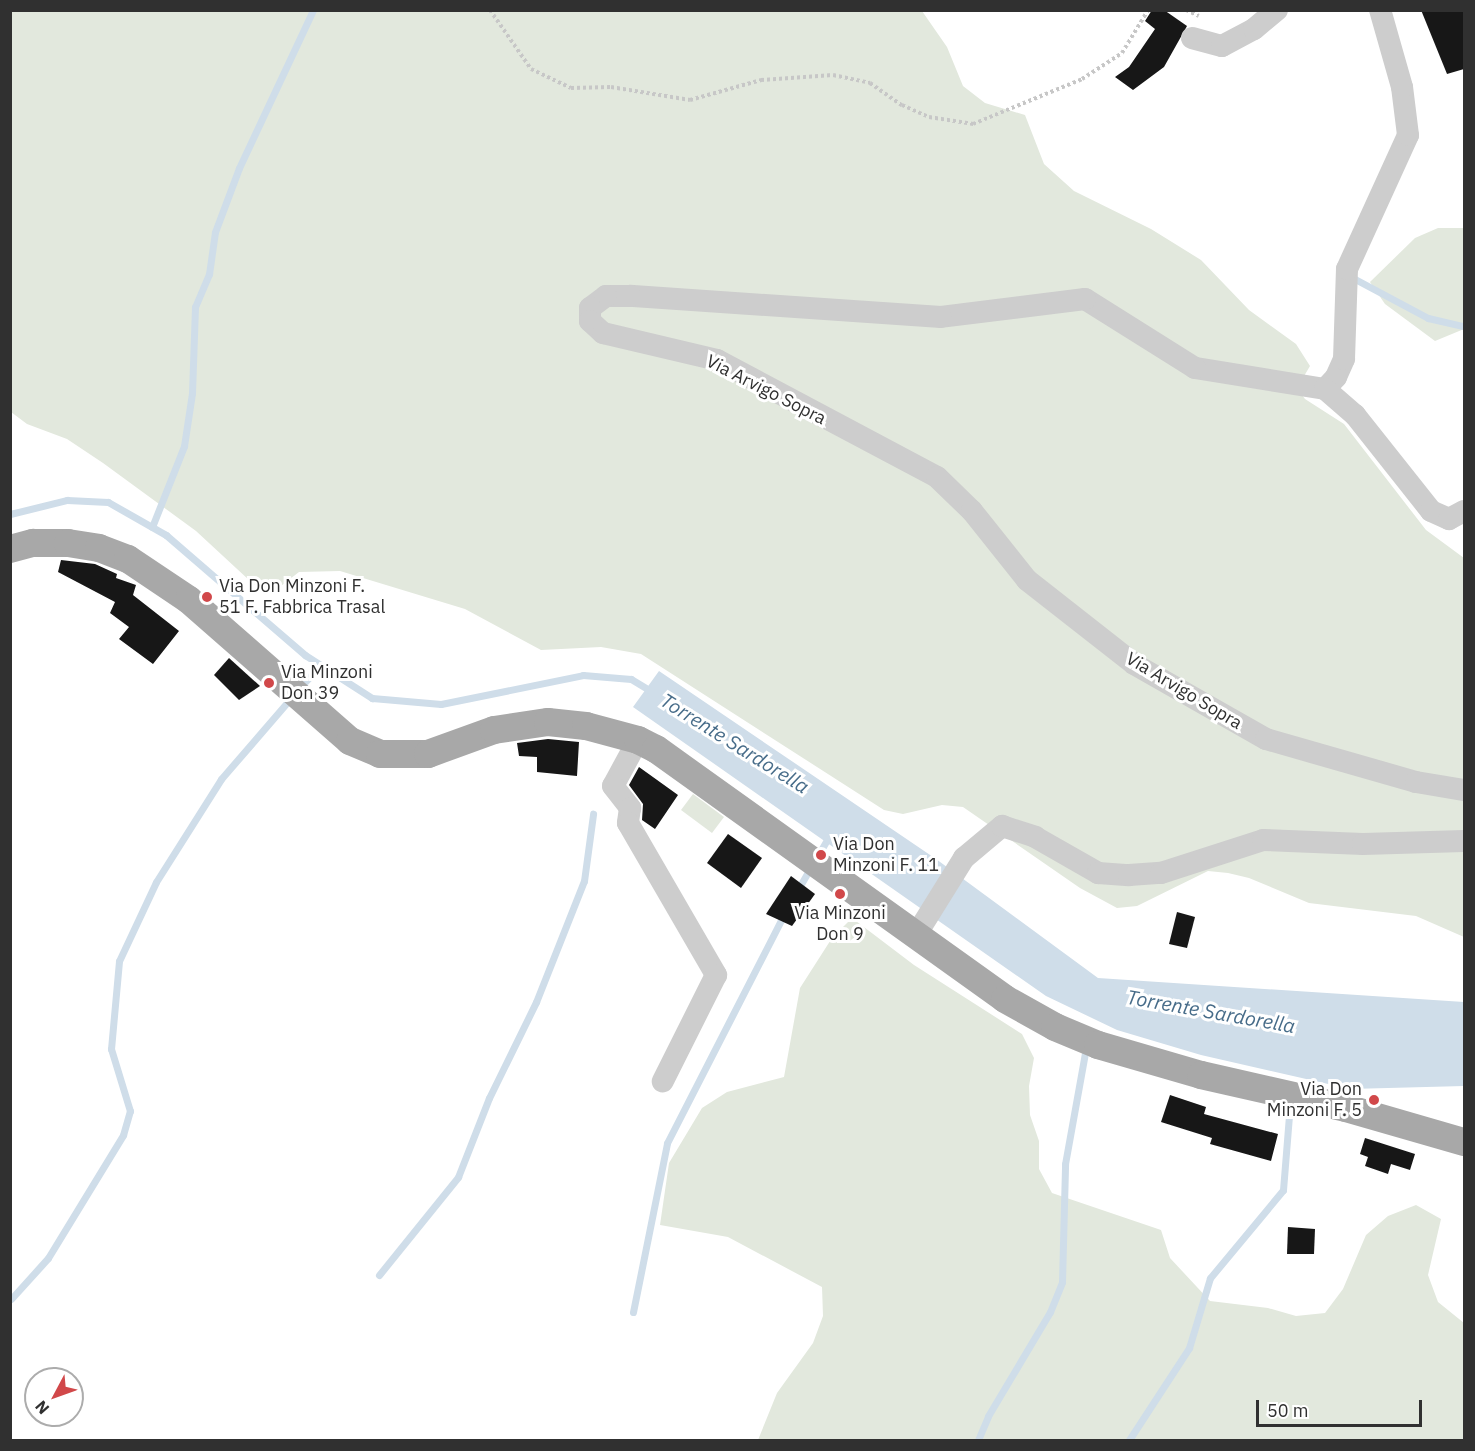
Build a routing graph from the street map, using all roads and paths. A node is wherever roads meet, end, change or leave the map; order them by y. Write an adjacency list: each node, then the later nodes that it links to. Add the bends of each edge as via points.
1 (490, 10): 2 (path, via 531,69 571,88 611,87 690,100 761,80 833,75 870,83 902,105 929,117 973,124 1082,79 1122,53)
2 (1148, 10)
3 (1277, 10): 5 (street, via 1254,29 1222,46)
4 (1380, 10): 6 (street, via 1402,87 1408,135 1347,269 1344,358 1336,377)
5 (1192, 38)
6 (1325, 389): 7 (street, via 1355,415 1431,511 1449,519); 10 (street, Via Arvigo Sopra, via 1195,368 1085,299 941,317 630,296 606,297 590,308 590,321 603,333 717,360 937,477 972,510 1027,580 1134,664 1266,740 1416,782)
7 (1464, 511)
8 (10, 549): 9 (main road, via 33,543 68,543 99,548 128,559 189,600 350,741 380,754 428,754 494,730 548,722 597,728)
9 (638, 740): 12 (main road); 13 (street, via 613,786 630,808 628,823 717,975)
10 (1464, 790)
11 (1464, 841): 12 (street, via 1363,844 1263,840 1161,873 1129,875 1098,873 1035,837 1002,826 964,858)
12 (919, 930): 14 (main road, via 1005,999 1098,1045)
13 (663, 1081)
14 (1464, 1142)

